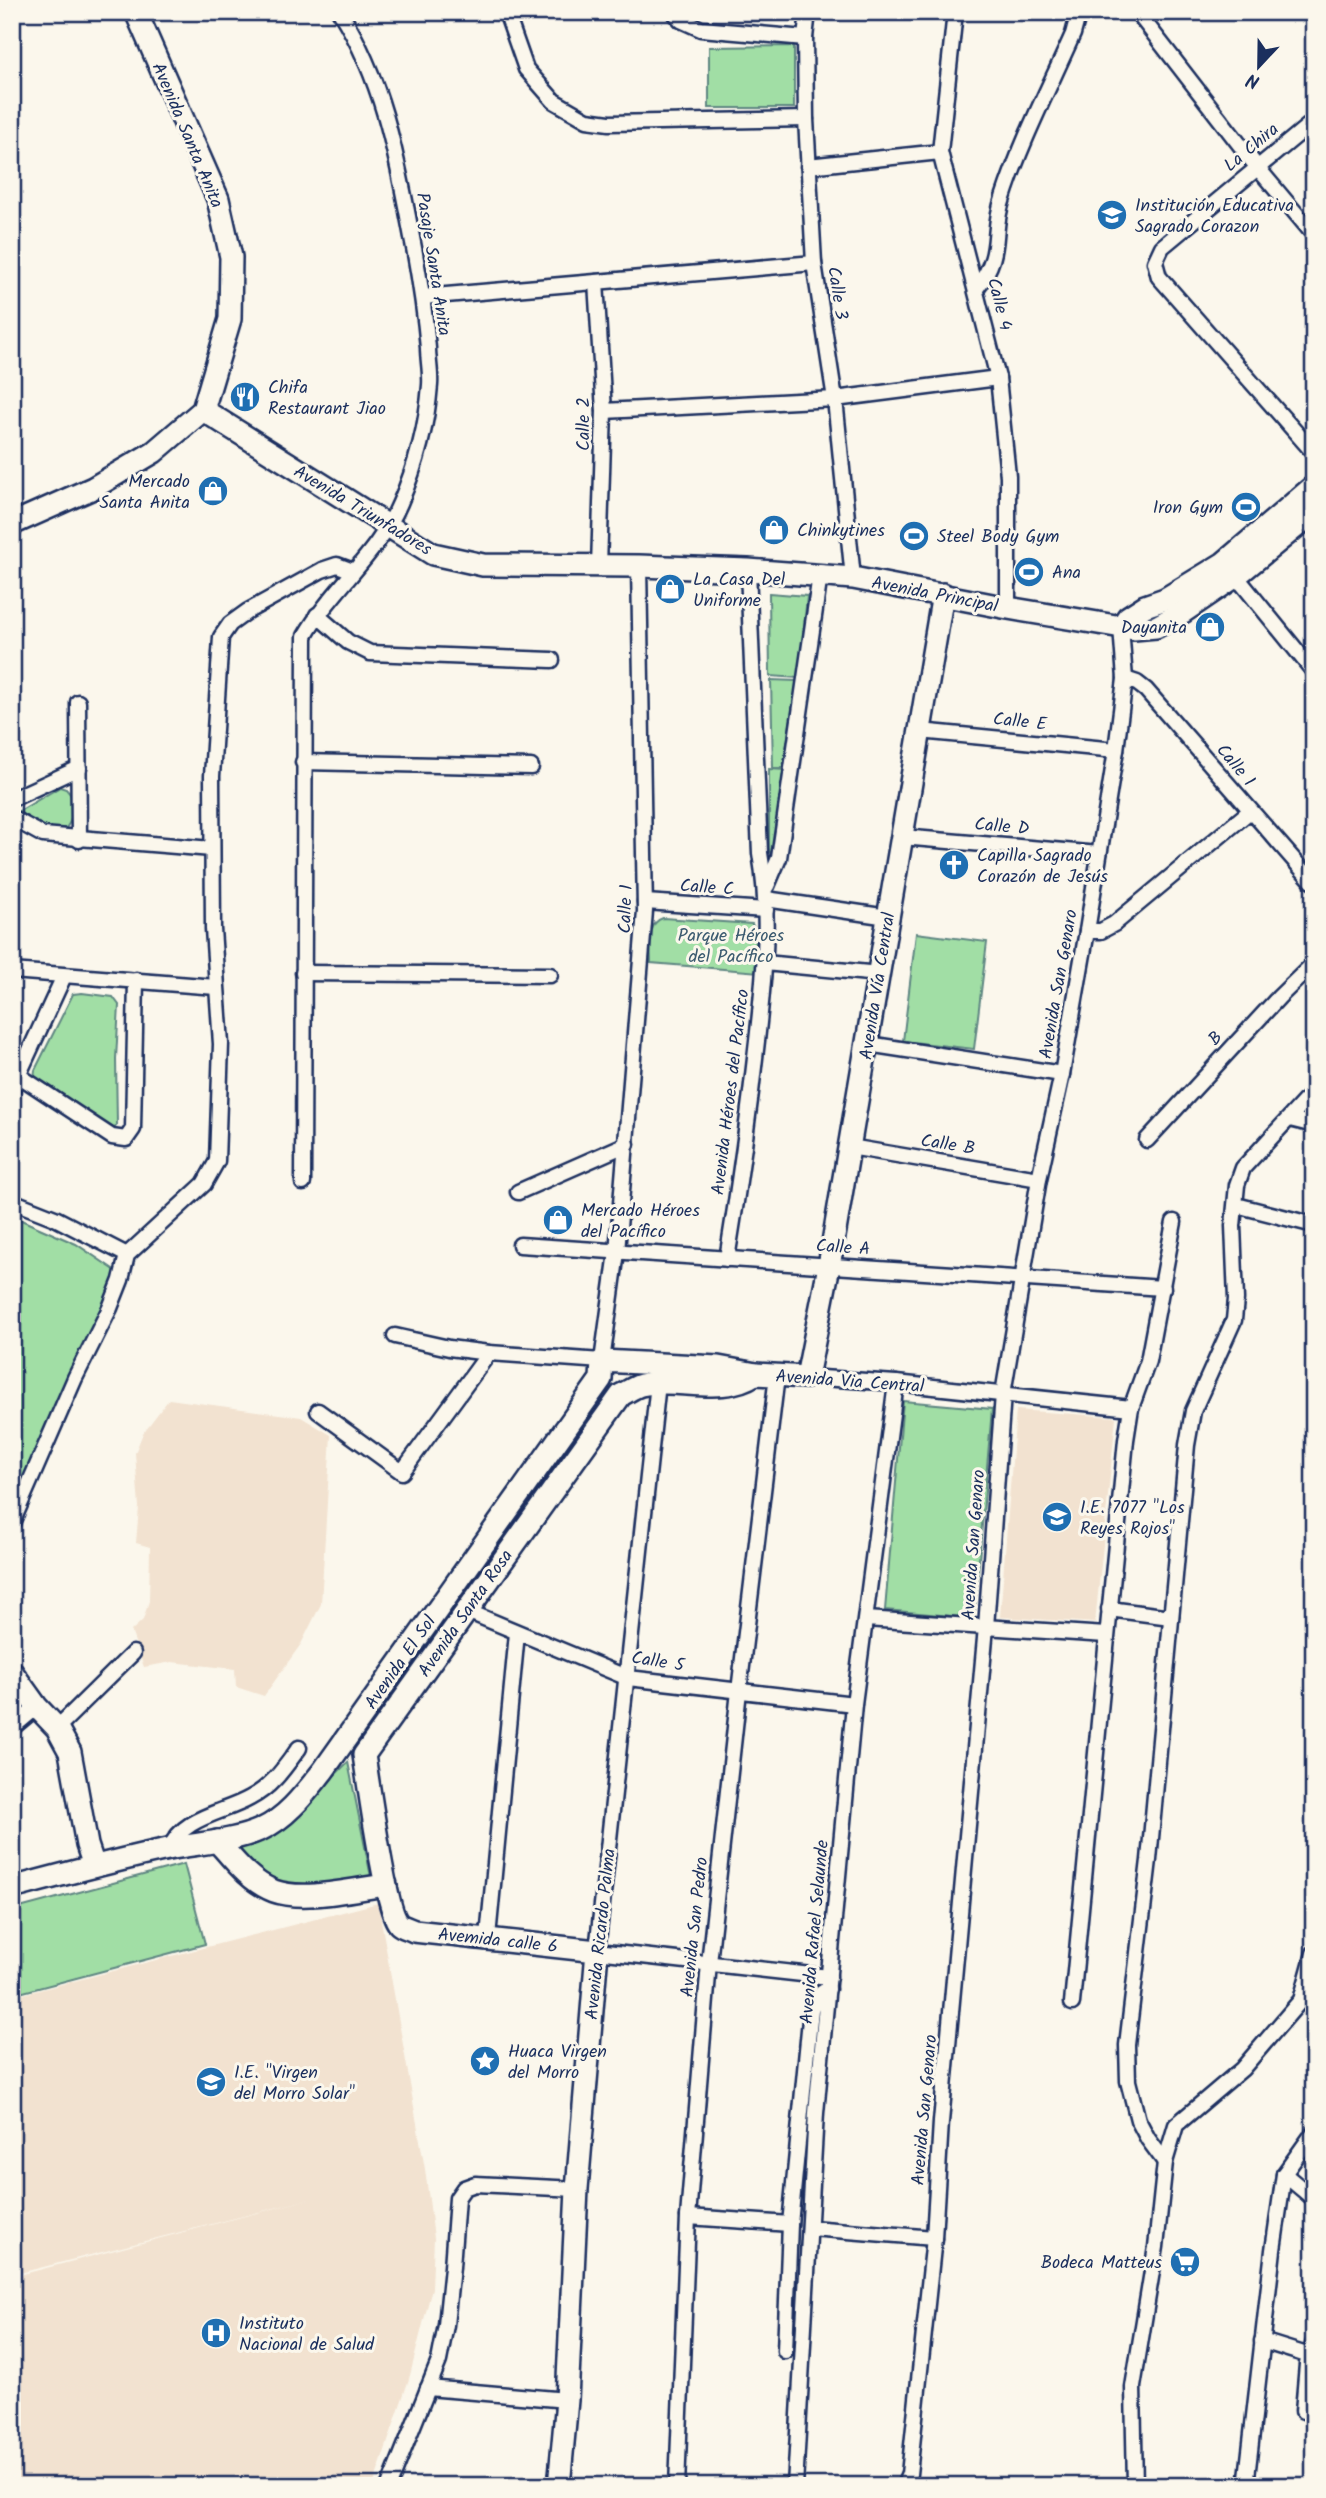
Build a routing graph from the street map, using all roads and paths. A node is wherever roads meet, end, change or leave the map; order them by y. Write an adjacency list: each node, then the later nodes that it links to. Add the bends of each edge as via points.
1 (135, 12): 24 (street, Avenida Santa Anita, via 218,199 231,257 230,319)
2 (340, 12): 21 (street, Pasaje Santa Anita, via 359,42 382,97)
3 (506, 12): 12 (street, via 526,69 554,101 587,120)
4 (674, 12): 11 (street, via 701,29)
5 (808, 12): 11 (street, Calle 3)
6 (956, 12): 14 (street, Calle 4)
7 (1079, 12): 20 (street, via 1002,201 996,254)
8 (1136, 12): 16 (street)
9 (1307, 12): 10 (street)
10 (1314, 20)
11 (805, 38): 12 (street, Calle 3)
12 (806, 119): 15 (street, Calle 3)
13 (1314, 121): 16 (street, La Chira)
14 (940, 152): 15 (street); 20 (street, Calle 4)
15 (808, 166): 18 (street, Calle 3)
16 (1257, 167): 17 (street); 26 (street, La Chira, via 1162,247 1155,262 1159,276)
17 (1314, 235)
18 (814, 263): 19 (street); 23 (street, Calle 3)
19 (596, 282): 21 (street); 25 (street, Calle 2)
20 (976, 289): 22 (street, Calle 4)
21 (423, 297): 30 (street, Pasaje Santa Anita, via 430,383 422,437)
22 (998, 378): 23 (street); 39 (street, Calle 4, via 1009,476)
23 (835, 399): 25 (street); 37 (street, Calle 3)
24 (203, 410): 29 (street, via 154,452 124,470); 30 (street, Avenida Triunfadores)
25 (604, 411): 31 (street, Calle 2)
26 (1314, 453)
27 (1314, 486): 41 (street, via 1224,563 1145,606)
28 (1314, 512): 36 (street, Avenida Principal)
29 (12, 524)
30 (388, 527): 31 (street, Avenida Triunfadores, via 433,554 483,565); 34 (street, Pasaje Santa Anita)
31 (599, 566): 32 (street, Avenida Triunfadores)
32 (639, 566): 33 (street, Avenida Triunfadores); 60 (street, Calle 1)
33 (748, 570): 35 (street, Avenida Principal); 59 (street, Avenida Héroes del Pacífico)
34 (353, 571): 40 (street, Pasaje Santa Anita); 56 (street, via 337,565 322,569 248,611 221,637)
35 (820, 575): 37 (street, Avenida Principal); 59 (street, Avenida Héroes del Pacífico, via 779,858)
36 (1236, 576): 41 (street, Avenida Principal, via 1156,627); 43 (street)
37 (853, 578): 38 (street, Avenida Principal)
38 (943, 594): 39 (street, Avenida Principal); 46 (street, Avenida Vía Central)
39 (1008, 608): 41 (street, Avenida Principal)
40 (317, 615): 42 (street, via 348,642 370,653); 48 (street, Pasaje Santa Anita, via 305,636)
41 (1121, 627): 44 (street, Avenida San Genaro)
42 (552, 660)
43 (1314, 672)
44 (1125, 679): 47 (street, Avenida San Genaro); 52 (street, Calle 1, via 1146,690)
45 (78, 702): 50 (street)
46 (920, 731): 47 (street, Calle E); 54 (street, Avenida Vía Central)
47 (1116, 750): 57 (street, Avenida San Genaro)
48 (303, 762): 49 (street); 66 (street, Pasaje Santa Anita)
49 (531, 767)
50 (79, 768): 51 (street); 55 (street)
51 (12, 799)
52 (1250, 811): 58 (street, Calle 1); 62 (street, via 1114,924 1101,931)
53 (12, 817): 55 (street, via 43,835)
54 (902, 837): 57 (street, Calle D); 61 (street, Avenida Vía Central)
55 (79, 840): 56 (street)
56 (212, 849): 71 (street)
57 (1099, 854): 62 (street, Avenida San Genaro)
58 (1314, 883)
59 (766, 899): 60 (street, Calle C); 61 (street); 63 (street, Avenida Héroes del Pacífico)
60 (645, 902): 79 (street, Calle 1)
61 (888, 917): 67 (street, Avenida Vía Central)
62 (1087, 931): 73 (street, Avenida San Genaro)
63 (765, 963): 67 (street); 91 (street, Avenida Héroes del Pacífico, via 747,1139)
64 (1314, 963): 78 (street, B)
65 (12, 971): 69 (street)
66 (303, 973): 68 (street); 82 (street, Pasaje Santa Anita)
67 (879, 974): 72 (street, Avenida Vía Central)
68 (550, 975)
69 (64, 976): 70 (street); 74 (street)
70 (136, 980): 71 (street); 74 (street, via 133,1129 126,1139 112,1137)
71 (215, 987): 90 (street, via 220,1044 217,1161 204,1184)
72 (867, 1044): 73 (street); 80 (street, Avenida Vía Central)
73 (1062, 1074): 81 (street, Avenida San Genaro)
74 (15, 1082)
75 (1314, 1091): 76 (street)
76 (1290, 1119): 77 (street); 85 (street, via 1243,1168)
77 (1314, 1125)
78 (1147, 1140)
79 (627, 1144): 83 (street); 89 (street, Calle 1)
80 (849, 1147): 81 (street, Calle B); 92 (street, Avenida Vía Central)
81 (1039, 1178): 93 (street, Avenida San Genaro)
82 (303, 1183)
83 (518, 1192)
84 (12, 1201): 90 (street)
85 (1236, 1205): 87 (street); 108 (street, via 1234,1320 1193,1411)
86 (1174, 1222): 94 (street)
87 (1314, 1225)
88 (520, 1245): 89 (street, Calle A)
89 (617, 1252): 91 (street, Calle A); 97 (street, Avenida El Sol)
90 (127, 1255): 105 (street, via 110,1308)
91 (727, 1259): 92 (street, Calle A)
92 (829, 1266): 93 (street, Calle A); 99 (street, Avenida Vía Central)
93 (1021, 1279): 94 (street, Calle A); 102 (street, Avenida San Genaro)
94 (1163, 1288): 103 (street, via 1148,1361)
95 (396, 1336): 96 (street)
96 (489, 1353): 97 (street); 104 (street, via 402,1472)
97 (603, 1361): 98 (street, via 718,1367); 122 (street, Avenida El Sol, via 601,1379 323,1771 292,1808 262,1829)
98 (766, 1375): 99 (street, Avenida Via Central); 100 (street, Avenida Via Central, via 726,1384); 116 (street, Avenida San Pedro)
99 (807, 1377): 101 (street, Avenida Via Central)
100 (658, 1383): 107 (street, Avenida Santa Rosa, via 638,1385 621,1395); 115 (street, Avenida Ricardo Palma)
101 (896, 1383): 102 (street, Avenida Via Central); 109 (street, Avenida Rafael Selaunde)
102 (1003, 1394): 103 (street, Avenida Via Central); 110 (street, Avenida San Genaro)
103 (1132, 1408): 106 (street)
104 (318, 1411)
105 (12, 1523)
106 (1109, 1609): 108 (street); 112 (street)
107 (467, 1611): 111 (street, Calle 5); 125 (street, Avenida Santa Rosa, via 364,1755)
108 (1171, 1617): 134 (street, via 1127,2045 1128,2081 1138,2120)
109 (866, 1619): 110 (street); 117 (street, Avenida Rafael Selaunde)
110 (986, 1627): 112 (street); 141 (street, Avenida San Genaro)
111 (517, 1633): 115 (street, Calle 5); 127 (street)
112 (1106, 1635): 132 (street)
113 (133, 1653): 120 (street)
114 (12, 1672): 118 (street)
115 (628, 1678): 116 (street, Calle 5); 128 (street, Avenida Ricardo Palma)
116 (739, 1691): 117 (street, Calle 5); 130 (street, Avenida San Pedro)
117 (855, 1704): 131 (street, Avenida Rafael Selaunde)
118 (37, 1707): 119 (street); 120 (street)
119 (12, 1728)
120 (57, 1728): 124 (street, via 70,1752)
121 (299, 1748): 123 (street, via 271,1783 251,1798 180,1832)
122 (217, 1842): 123 (street, Avenida El Sol); 125 (street, via 252,1878 274,1891 302,1896)
123 (170, 1849): 124 (street, Avenida El Sol)
124 (94, 1866): 126 (street, Avenida El Sol)
125 (386, 1885): 127 (street, Avemida calle 6, via 400,1925 414,1931)
126 (12, 1888)
127 (488, 1937): 128 (street, Avemida calle 6)
128 (597, 1951): 130 (street); 136 (street, Avenida Ricardo Palma)
129 (1314, 1954): 134 (street, via 1301,2000 1242,2069 1175,2125)
130 (709, 1963): 131 (street); 138 (street, Avenida San Pedro)
131 (829, 1983): 139 (street, via 811,2009); 140 (street, Avenida Rafael Selaunde)
132 (1072, 2003)
133 (1314, 2132): 135 (street)
134 (1165, 2162): 153 (street, via 1133,2386)
135 (1284, 2174): 137 (street); 142 (street)
136 (577, 2189): 145 (street, via 475,2184 464,2188 457,2198 446,2325); 146 (street, Avenida Ricardo Palma)
137 (1314, 2199)
138 (688, 2217): 139 (street); 151 (street, Avenida San Pedro)
139 (790, 2224): 143 (street)
140 (811, 2228): 141 (street); 152 (street, Avenida Rafael Selaunde)
141 (934, 2238): 148 (street, Avenida San Genaro)
142 (1262, 2341): 144 (street); 154 (street)
143 (785, 2351)
144 (1311, 2357): 147 (street)
145 (428, 2388): 146 (street); 149 (street)
146 (567, 2400): 150 (street, Avenida Ricardo Palma)
147 (1303, 2411)
148 (908, 2482)
149 (390, 2486)
150 (559, 2486)
151 (677, 2486)
152 (794, 2486)
153 (1135, 2486)
154 (1246, 2486)

